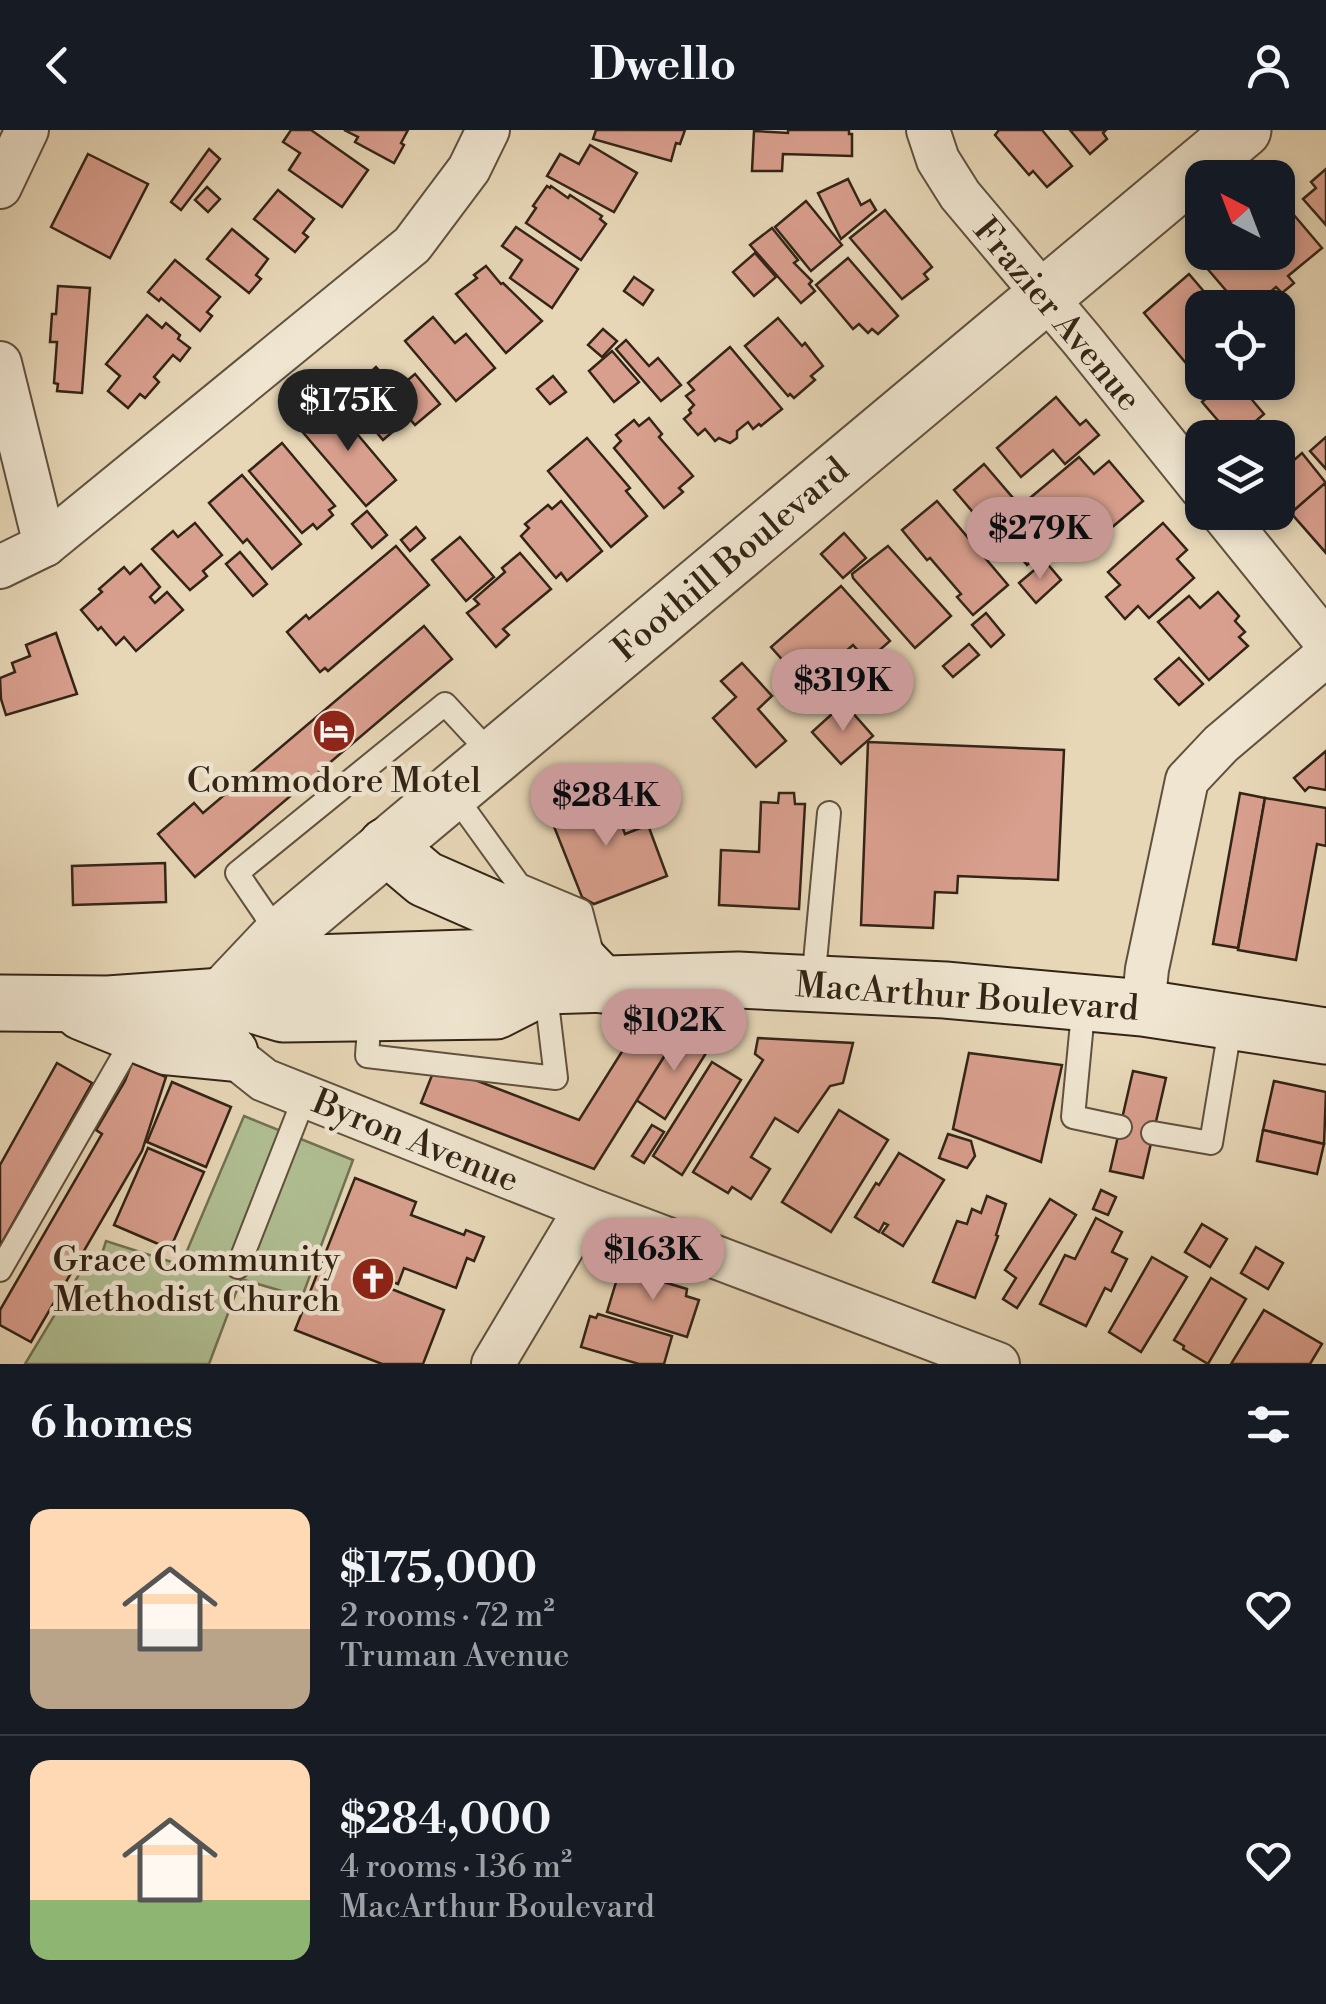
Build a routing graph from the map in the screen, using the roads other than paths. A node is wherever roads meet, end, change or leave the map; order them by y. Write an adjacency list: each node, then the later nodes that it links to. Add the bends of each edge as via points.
1 (27, 130): 5 (street)
2 (488, 130): 10 (street, via 469,170 412,245)
3 (928, 130): 6 (street, Frazier Avenue, via 960,195)
4 (1243, 130): 6 (main road, Foothill Boulevard)
5 (0, 187)
6 (1044, 296): 8 (street, Frazier Avenue); 14 (main road, Foothill Boulevard)
7 (0, 363): 10 (street)
8 (1185, 468)
9 (1236, 530): 12 (street)
10 (45, 545): 11 (street)
11 (0, 567)
12 (1326, 642)
13 (1326, 655): 26 (street, via 1187,780)
14 (494, 756): 15 (main road, Foothill Boulevard); 18 (lane, via 444,704 238,874)
15 (452, 792): 17 (main road, Foothill Boulevard); 20 (lane, via 519,886 581,911)
16 (829, 813): 19 (lane)
17 (386, 846): 18 (main road, Foothill Boulevard); 20 (main road, via 425,879 555,936)
18 (280, 936): 22 (main road, Foothill Boulevard)
19 (813, 983): 20 (main road, MacArthur Boulevard); 23 (main road, MacArthur Boulevard)
20 (602, 985): 21 (main road, MacArthur Boulevard)
21 (545, 986): 22 (main road, MacArthur Boulevard, via 497,957 374,960 281,964); 27 (main road, MacArthur Boulevard, via 496,1011); 27 (lane, via 556,1078 367,1056)
22 (223, 996): 25 (main road, MacArthur Boulevard); 27 (main road, MacArthur Boulevard, via 282,1014); 31 (street)
23 (1084, 1002): 26 (main road, MacArthur Boulevard); 33 (lane, via 1074,1117)
24 (0, 1003): 25 (main road, MacArthur Boulevard)
25 (60, 1004): 29 (main road)
26 (1143, 1008): 28 (main road, MacArthur Boulevard)
27 (370, 1012)
28 (1231, 1022): 30 (main road, MacArthur Boulevard); 34 (lane, via 1211,1143)
29 (136, 1034): 31 (main road, via 168,1047); 37 (lane)
30 (1326, 1036)
31 (230, 1054): 32 (street, Byron Avenue, via 264,1080)
32 (305, 1096): 35 (street, Byron Avenue); 36 (lane)
33 (1120, 1127)
34 (1153, 1133)
35 (586, 1208): 38 (street); 39 (street, Byron Avenue)
36 (238, 1267)
37 (0, 1270)
38 (493, 1364)
39 (998, 1364)

